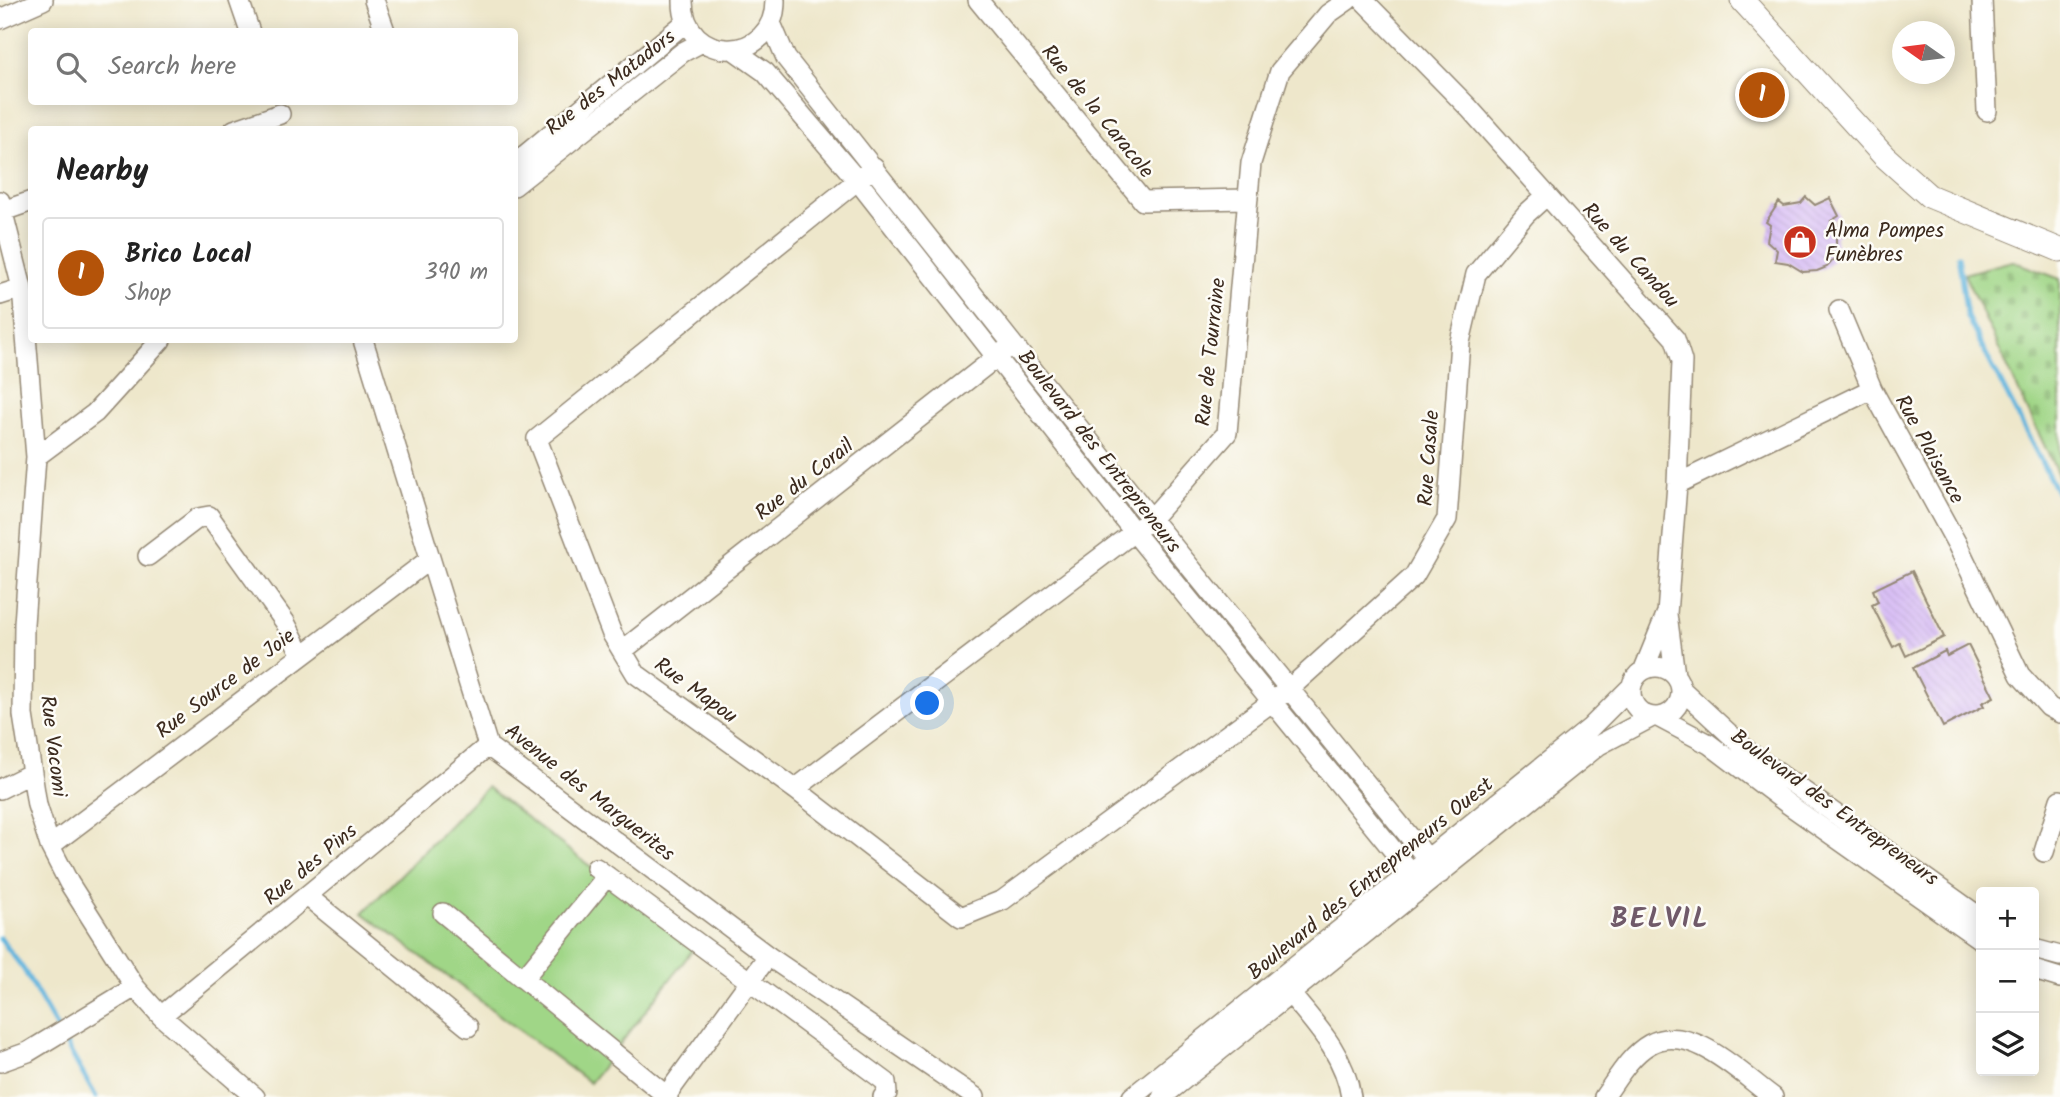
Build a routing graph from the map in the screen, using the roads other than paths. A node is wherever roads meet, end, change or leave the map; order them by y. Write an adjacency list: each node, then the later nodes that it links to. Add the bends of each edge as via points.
1 (43, 0): 11 (street)
2 (239, 0): 14 (street)
3 (374, 0): 15 (street)
4 (683, 0): 12 (street)
5 (775, 0): 13 (street)
6 (978, 0): 26 (street, Rue de la Caracole, via 1143,201)
7 (1348, 0): 26 (street, Rue de Tourraine, via 1328,14 1280,71 1251,163)
8 (1363, 0): 25 (street, Rue du Candou)
9 (1742, 0): 29 (main road, via 1884,156 1928,196)
10 (1982, 0): 18 (street)
11 (0, 19)
12 (686, 22): 16 (street); 21 (street, Rue des Matadors)
13 (771, 23): 17 (street, via 756,41); 22 (street, Boulevard des Entrepreneurs, via 786,58)
14 (249, 28)
15 (384, 28)
16 (702, 42): 17 (street); 24 (street, Rue des Matadors, via 682,52)
17 (734, 50): 23 (street, Boulevard des Entrepreneurs, via 765,72)
18 (1987, 111)
19 (281, 115): 20 (street)
20 (247, 126)
21 (518, 161)
22 (874, 167): 23 (street, Rue Mapou); 35 (street, Boulevard des Entrepreneurs)
23 (858, 180): 36 (street, Boulevard des Entrepreneurs); 45 (street, Rue Mapou, via 537,439)
24 (518, 183)
25 (1547, 195): 39 (street, Rue du Candou, via 1675,339 1682,361); 50 (street, Rue Casale, via 1476,274 1460,342 1447,519 1414,576)
26 (1248, 199): 40 (street, Rue de Tourraine, via 1227,433)
27 (28, 202): 28 (street)
28 (2, 206): 30 (street, Rue Vacomi)
29 (2060, 250)
30 (22, 288): 31 (street); 38 (street, Rue Vacomi)
31 (0, 295)
32 (1839, 310): 37 (street)
33 (158, 343): 38 (street, via 95,413)
34 (364, 343): 43 (street, Avenue des Marguerites)
35 (1015, 344): 36 (street, Rue du Corail); 40 (street, Boulevard des Entrepreneurs)
36 (998, 356): 41 (street, Boulevard des Entrepreneurs); 45 (street, Rue du Corail)
37 (1872, 389): 39 (street, Rue Plaisance); 52 (street, Rue Plaisance, via 1957,544 2020,675)
38 (36, 457): 56 (street, Rue Vacomi, via 24,624 23,715)
39 (1677, 484): 44 (street, Rue du Candou)
40 (1151, 519): 41 (street, Rue de Tourraine); 50 (street, Boulevard des Entrepreneurs)
41 (1133, 532): 51 (street, Boulevard des Entrepreneurs); 58 (street, Rue de Tourraine)
42 (148, 556): 46 (street, via 198,518 209,516)
43 (430, 559): 46 (street, Rue Source de Joie); 54 (street, Avenue des Marguerites)
44 (1667, 614): 47 (street, Rue du Candou); 48 (street, Rue du Candou)
45 (622, 651): 58 (street, Rue Mapou, via 636,674)
46 (302, 653): 60 (street, Rue Source de Joie)
47 (1644, 669): 48 (street, via 1663,668); 49 (street)
48 (1678, 682): 53 (street, via 1675,708); 55 (street, Boulevard des Entrepreneurs)
49 (1631, 687): 53 (street, Boulevard des Entrepreneurs, via 1637,709); 62 (street, Boulevard des Entrepreneurs Ouest)
50 (1288, 690): 51 (street, Rue Mapou); 62 (street, Boulevard des Entrepreneurs)
51 (1271, 702): 58 (street, Rue Mapou, via 1003,900 961,917); 64 (street, Boulevard des Entrepreneurs)
52 (2060, 713)
53 (1655, 717): 55 (street, Boulevard des Entrepreneurs); 62 (street, Boulevard des Entrepreneurs Ouest, via 1599,745)
54 (488, 746): 65 (street, Rue des Pins); 70 (street, Avenue des Marguerites)
55 (1744, 760): 63 (street, Boulevard des Entrepreneurs)
56 (30, 774): 57 (street); 60 (street, Rue Vacomi)
57 (0, 789)
58 (795, 789)
59 (2060, 800): 61 (street)
60 (50, 846): 76 (street, Rue Vacomi)
61 (2043, 852)
62 (1434, 867): 64 (street, Boulevard des Entrepreneurs Ouest)
63 (1895, 868): 67 (street, Boulevard des Entrepreneurs); 68 (street, Boulevard des Entrepreneurs)
64 (1418, 880): 77 (street, Boulevard des Entrepreneurs Ouest)
65 (307, 895): 78 (street, Rue des Pins); 79 (street)
66 (443, 913): 74 (street)
67 (1976, 915)
68 (1976, 936)
69 (2038, 950): 71 (street)
70 (768, 956): 75 (street); 84 (street, Avenue des Marguerites)
71 (2060, 956)
72 (2039, 972): 73 (street)
73 (2060, 978)
74 (523, 979): 75 (street, via 602,872); 81 (street)
75 (749, 981): 81 (street); 83 (street, via 886,1082)
76 (135, 987): 78 (street, Rue Vacomi); 80 (street, via 49,1040)
77 (1286, 987): 85 (street, Boulevard des Entrepreneurs Ouest); 86 (street, Boulevard des Entrepreneurs Ouest); 87 (street, via 1333,1046)
78 (161, 1016): 82 (street, Rue Vacomi)
79 (468, 1027)
80 (0, 1062)
81 (667, 1096)
82 (256, 1097)
83 (883, 1097)
84 (975, 1097)
85 (1132, 1097)
86 (1162, 1097)
87 (1351, 1097)
88 (1604, 1097): 89 (street, via 1631,1059 1665,1038 1700,1045)
89 (1773, 1097)

